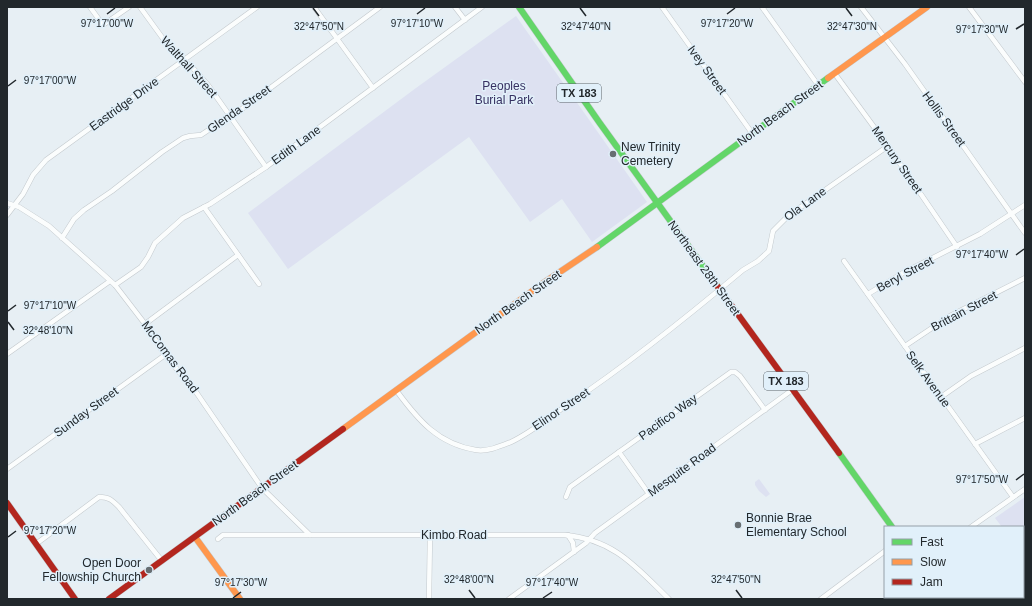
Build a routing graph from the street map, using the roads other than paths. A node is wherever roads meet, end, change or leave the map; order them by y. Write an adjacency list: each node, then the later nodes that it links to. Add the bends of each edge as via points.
1 (90, 7): 2 (street, via 103,25)
2 (129, 7)
3 (140, 7): 18 (street, Walthall Street, via 164,40)
4 (257, 7): 18 (street, Eastridge Drive)
5 (314, 7): 17 (street)
6 (380, 7): 17 (street, Glenda Street)
7 (455, 7): 15 (street)
8 (482, 7): 15 (street, Edith Lane)
9 (519, 7): 29 (main road, Northeast 28th Street / TX 183)
10 (662, 7): 24 (street, Ivey Street)
11 (762, 7): 21 (street)
12 (861, 7): 16 (street, Hollis Street)
13 (926, 7): 16 (main road, North Beach Street)
14 (969, 7): 20 (street)
15 (465, 20): 22 (street, Edith Lane)
16 (884, 38): 19 (main road, North Beach Street); 33 (street, Hollis Street)
17 (337, 39): 22 (street); 23 (street, Glenda Street)
18 (184, 61): 23 (street, Walthall Street, via 208,85); 30 (street, Eastridge Drive, via 46,160)
19 (835, 74): 21 (main road, North Beach Street); 25 (street, Mercury Street)
20 (1025, 82)
21 (818, 85): 24 (main road, North Beach Street)
22 (373, 88): 26 (street, Edith Lane)
23 (231, 117): 26 (street, Walthall Street); 36 (street, Glenda Street, via 202,135 183,138 162,152 84,210 74,219)
24 (752, 133): 29 (main road, North Beach Street)
25 (888, 146): 37 (street, Mercury Street); 44 (street, Ola Lane, via 788,216 774,231 769,251)
26 (266, 167): 32 (street, Edith Lane)
27 (7, 200): 30 (street)
28 (7, 203): 30 (street, McComas Road)
29 (658, 204): 44 (main road, Northeast 28th Street / TX 183); 51 (main road, North Beach Street)
30 (14, 205): 34 (street, Eastridge Drive); 36 (street, McComas Road)
31 (1025, 205): 33 (street, Beryl Street)
32 (204, 207): 38 (street); 43 (street, Edith Lane, via 183,218 164,234 140,267)
33 (1012, 214): 35 (street, Hollis Street); 37 (street, Beryl Street)
34 (7, 215)
35 (1025, 233)
36 (62, 238): 41 (street, McComas Road)
37 (957, 247): 45 (street, Beryl Street, via 903,273)
38 (238, 255): 42 (street); 46 (street)
39 (844, 261): 45 (street, Selk Avenue)
40 (1025, 278): 47 (street, Brittain Street, via 950,316)
41 (110, 281): 43 (street, McComas Road); 49 (street)
42 (259, 284)
43 (115, 285): 46 (street, McComas Road)
44 (720, 290): 51 (street, Elinor Street, via 591,389 512,442 493,448 477,450 443,439 422,423); 52 (main road, Northeast 28th Street / TX 183)
45 (868, 294): 47 (street, Selk Avenue)
46 (145, 324): 50 (street, McComas Road)
47 (905, 346): 53 (street, Selk Avenue)
48 (1025, 348): 53 (street, via 971,376)
49 (7, 354)
50 (165, 354): 58 (street, Sunday Street); 59 (street, McComas Road, via 196,392)
51 (396, 390): 59 (main road, North Beach Street)
52 (792, 390): 54 (street, Mesquite Road); 65 (main road, Northeast 28th Street / TX 183)
53 (941, 397): 56 (street, Selk Avenue)
54 (765, 410): 57 (street, Pacifico Way, via 740,376 736,372 731,372); 61 (street, Mesquite Road)
55 (1025, 418): 56 (street)
56 (975, 444): 63 (street, Selk Avenue)
57 (619, 452): 61 (street); 62 (street, Pacifico Way, via 570,487)
58 (7, 469)
59 (262, 488): 68 (street, McComas Road); 70 (main road, North Beach Street)
60 (1025, 489): 63 (street)
61 (649, 494): 72 (street, Mesquite Road)
62 (566, 496)
63 (1013, 497): 66 (street)
64 (7, 503): 73 (main road)
65 (891, 526)
66 (973, 526)
67 (430, 534): 68 (street, Kimbo Road); 69 (street, Kimbo Road); 80 (street)
68 (310, 535): 71 (street, Kimbo Road, via 223,536)
69 (568, 535): 72 (street, Kimbo Road); 74 (street, via 573,543)
70 (195, 537): 76 (main road, North Beach Street); 79 (main road)
71 (218, 539)
72 (590, 539): 74 (street, Mesquite Road); 82 (street, Kimbo Road, via 610,547 623,556)
73 (36, 544): 76 (street, via 99,497 106,497 119,507); 78 (main road)
74 (574, 552): 81 (street, Mesquite Road)
75 (884, 552): 83 (street)
76 (162, 561): 77 (main road, North Beach Street)
77 (114, 598)
78 (75, 599)
79 (240, 599)
80 (429, 599)
81 (509, 599)
82 (669, 599)
83 (822, 599)

